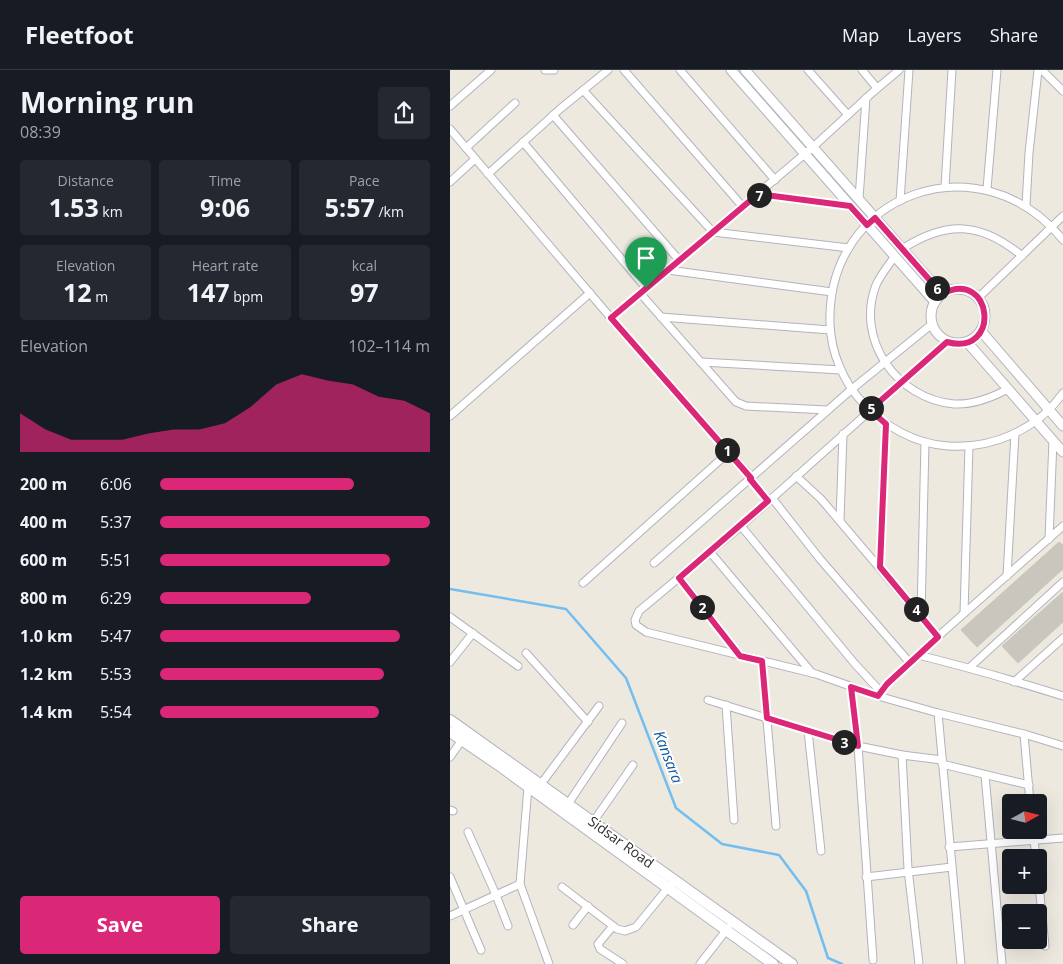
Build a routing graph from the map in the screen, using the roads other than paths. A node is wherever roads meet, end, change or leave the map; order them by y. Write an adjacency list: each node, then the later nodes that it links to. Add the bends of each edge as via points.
1 (492, 70): 24 (street)
2 (545, 70): 3 (street)
3 (554, 70)
4 (608, 70): 19 (street)
5 (624, 70): 43 (street)
6 (680, 70): 34 (street)
7 (731, 70): 21 (street)
8 (745, 70): 17 (street)
9 (808, 70): 26 (street)
10 (862, 70): 18 (street)
11 (898, 70): 18 (street)
12 (909, 70): 40 (street)
13 (952, 70): 36 (street)
14 (997, 70): 37 (street)
15 (1038, 70): 41 (street)
16 (1042, 70): 20 (street)
17 (761, 88): 21 (street); 30 (street)
18 (877, 88): 22 (street)
19 (583, 90): 25 (street); 48 (street)
20 (1063, 91)
21 (753, 95): 31 (street)
22 (866, 98): 26 (street); 39 (street)
23 (515, 103): 29 (street)
24 (450, 106)
25 (553, 115): 28 (street); 54 (street)
26 (848, 115): 30 (street)
27 (450, 129): 29 (street)
28 (523, 142): 33 (street); 56 (street)
29 (466, 148): 32 (street)
30 (813, 148): 31 (street); 39 (street)
31 (805, 154): 34 (street); 42 (street)
32 (475, 159): 33 (street); 35 (street)
33 (488, 174): 58 (street)
34 (775, 180): 38 (street)
35 (450, 182)
36 (944, 187): 37 (street); 40 (street)
37 (987, 190): 41 (street)
38 (758, 194): 42 (street); 43 (street)
39 (859, 199): 45 (street)
40 (900, 200): 45 (street)
41 (1026, 205): 47 (street)
42 (850, 206): 46 (street)
43 (743, 207): 48 (street)
44 (1063, 216): 47 (street)
45 (875, 218): 46 (street); 51 (street)
46 (867, 225): 50 (street); 52 (street)
47 (1052, 226): 49 (street); 53 (street)
48 (713, 232): 50 (street); 54 (street)
49 (1063, 240)
50 (849, 248): 57 (street, via 838,269)
51 (902, 249): 53 (street, via 928,234 963,228 985,232); 60 (street)
52 (895, 256): 62 (street); 71 (street, via 882,272 872,302 873,334)
53 (1022, 256): 61 (street)
54 (679, 260): 55 (street)
55 (668, 270): 56 (street); 57 (street)
56 (646, 288): 59 (street)
57 (832, 292): 66 (street)
58 (590, 293): 64 (street); 80 (street)
59 (640, 293): 63 (street); 64 (street)
60 (942, 294): 61 (street, via 949,290 965,290); 62 (street)
61 (978, 298): 67 (street, via 985,310)
62 (934, 302): 65 (street, via 930,316)
63 (660, 316): 66 (street); 70 (street)
64 (611, 318): 90 (street)
65 (932, 324): 68 (street, via 940,338); 71 (street)
66 (830, 330): 72 (street)
67 (981, 331): 69 (street); 79 (street)
68 (947, 342): 69 (street); 73 (street)
69 (967, 342): 75 (street)
70 (701, 362): 72 (street); 77 (street, via 740,404)
71 (884, 363): 73 (street); 74 (street)
72 (841, 370): 74 (street)
73 (901, 382): 75 (street, via 917,394 954,404 974,403); 78 (street)
74 (852, 389): 77 (street); 78 (street)
75 (1008, 389): 81 (street)
76 (1063, 393): 79 (street)
77 (827, 410): 92 (street)
78 (870, 410): 82 (street); 85 (street)
79 (1049, 410): 81 (street); 83 (street)
80 (450, 416)
81 (1036, 421): 84 (street); 86 (street)
82 (886, 424): 87 (street); 100 (street)
83 (1063, 426)
84 (1015, 433): 88 (street, via 993,442); 101 (street)
85 (843, 434): 91 (street); 94 (street)
86 (1053, 440): 89 (street); 97 (street)
87 (925, 442): 88 (street); 106 (street)
88 (969, 446): 105 (street)
89 (1062, 448)
90 (729, 452): 92 (street); 104 (street)
91 (796, 476): 93 (street); 94 (street)
92 (750, 478): 93 (street); 99 (street)
93 (770, 500): 95 (street); 116 (street)
94 (840, 520): 100 (street)
95 (741, 526): 98 (street); 122 (street)
96 (1063, 526): 97 (street)
97 (1049, 539): 101 (street)
98 (710, 552): 102 (street); 119 (street)
99 (654, 563)
100 (880, 567): 106 (street)
101 (1007, 576): 105 (street)
102 (679, 578): 113 (street); 113 (street, via 638,611 636,625 646,632)
103 (1063, 582): 118 (street)
104 (583, 583)
105 (964, 613): 109 (street)
106 (921, 615): 109 (street)
107 (450, 617): 108 (street)
108 (473, 634): 115 (street); 117 (street)
109 (938, 637): 112 (street)
110 (1063, 638): 120 (street)
111 (526, 653): 130 (street)
112 (918, 655): 116 (street); 118 (street)
113 (740, 656): 114 (street)
114 (762, 661): 119 (street); 128 (street)
115 (450, 662)
116 (910, 663): 122 (street)
117 (518, 666)
118 (969, 668): 120 (street)
119 (812, 673): 121 (street)
120 (1014, 682): 123 (street)
121 (851, 687): 122 (street); 136 (street)
122 (880, 694): 127 (street)
123 (1063, 696)
124 (708, 700): 125 (street)
125 (726, 705): 128 (street); 147 (street)
126 (599, 706): 130 (street)
127 (938, 713): 134 (street); 140 (street)
128 (767, 718): 132 (street); 149 (street)
129 (450, 720): 144 (main road, Sidsar Road)
130 (588, 722): 144 (street)
131 (622, 723): 146 (street)
132 (808, 731): 136 (street); 156 (street)
133 (450, 732): 135 (main road, Sidsar Road)
134 (1024, 734): 137 (street); 143 (street)
135 (462, 740): 139 (street); 144 (main road, Sidsar Road)
136 (858, 746): 138 (street); 160 (street)
137 (1063, 746)
138 (902, 754): 140 (street); 158 (street)
139 (450, 756)
140 (942, 762): 142 (street); 154 (street)
141 (633, 765): 148 (street)
142 (985, 775): 143 (street); 153 (street)
143 (1029, 785): 145 (street)
144 (535, 788): 146 (main road, Sidsar Road); 161 (street); 162 (main road, Sidsar Road)
145 (1030, 794)
146 (568, 804): 148 (main road, Sidsar Road)
147 (734, 820)
148 (594, 822): 162 (main road, Sidsar Road)
149 (776, 826)
150 (468, 832): 164 (street)
151 (1063, 838): 152 (street)
152 (1034, 841): 153 (street); 155 (street)
153 (992, 845): 154 (street); 175 (street)
154 (949, 847): 157 (street)
155 (1035, 849)
156 (821, 851)
157 (952, 867): 158 (street); 182 (street)
158 (908, 872): 160 (street); 181 (street)
159 (450, 877): 166 (street)
160 (866, 877): 174 (street)
161 (520, 884): 164 (street); 176 (street)
162 (671, 884): 168 (main road, Sidsar Road); 171 (street, via 636,927 625,932); 172 (main road, Sidsar Road)
163 (562, 887): 165 (street)
164 (496, 895): 166 (street); 170 (street)
165 (588, 906): 169 (street); 171 (street)
166 (464, 910): 167 (street); 173 (street)
167 (450, 916)
168 (733, 922): 172 (street); 180 (main road, Sidsar Road)
169 (573, 925)
170 (508, 926)
171 (613, 926): 177 (street, via 598,944)
172 (726, 930): 178 (street); 179 (main road, Sidsar Road)
173 (480, 950)
174 (873, 960)
175 (1002, 963)
176 (549, 964)
177 (623, 964)
178 (700, 964)
179 (773, 964)
180 (792, 964)
181 (919, 964)
182 (960, 964)

